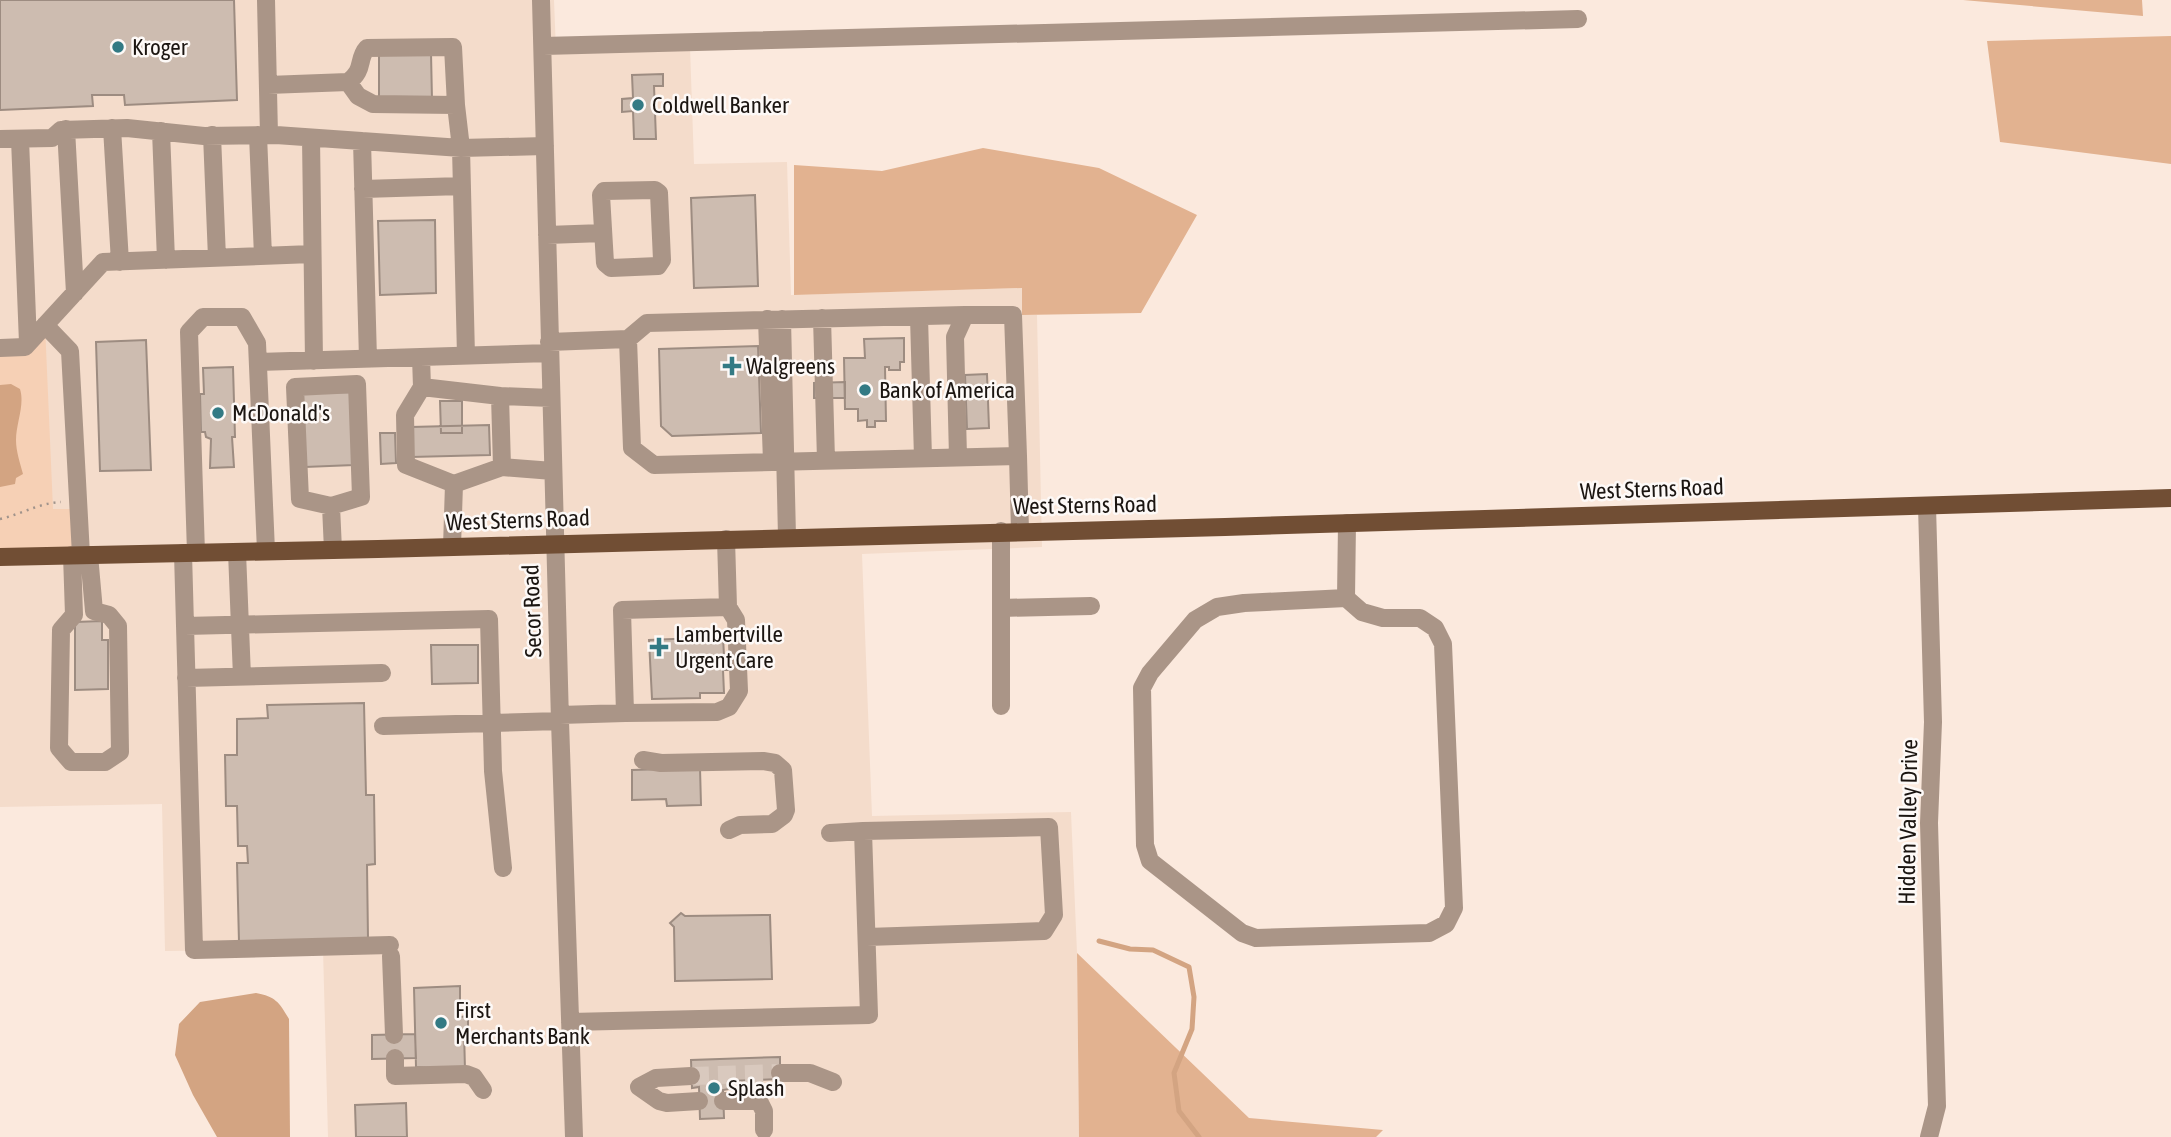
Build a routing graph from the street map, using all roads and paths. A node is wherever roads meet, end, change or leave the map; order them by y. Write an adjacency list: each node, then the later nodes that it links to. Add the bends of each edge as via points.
1 (265, 0): 6 (street)
2 (541, 0): 4 (street, Secor Road)
3 (1577, 19): 4 (street)
4 (543, 46): 17 (street, Secor Road)
5 (348, 82): 6 (street); 7 (street, via 358,96 373,104); 7 (street, via 359,71 367,48 453,47)
6 (268, 85): 12 (street)
7 (456, 105): 18 (street)
8 (112, 128): 9 (street); 10 (street); 27 (street)
9 (66, 129): 15 (street, via 52,138); 28 (street)
10 (161, 131): 11 (street); 26 (street)
11 (212, 135): 12 (street); 25 (street)
12 (264, 135): 13 (street); 24 (street)
13 (311, 138): 16 (street); 23 (street)
14 (0, 139): 15 (street)
15 (20, 139): 35 (street)
16 (362, 141): 18 (street); 20 (street)
17 (545, 146): 18 (street); 22 (street, Secor Road)
18 (461, 148): 19 (street)
19 (462, 186): 20 (street); 38 (street)
20 (363, 189): 40 (street)
21 (603, 233): 21 (street, via 604,191 659,193 662,260 658,266 611,268 605,264); 22 (street)
22 (547, 235): 36 (street, Secor Road)
23 (312, 254): 24 (street); 41 (street)
24 (263, 256): 25 (street)
25 (217, 258): 26 (street)
26 (166, 260): 27 (street)
27 (120, 262): 28 (street, via 103,262)
28 (75, 293): 33 (street)
29 (965, 315): 30 (street); 47 (street, via 1013,315); 48 (street, via 955,337)
30 (919, 317): 31 (street); 49 (street)
31 (822, 318): 32 (street); 50 (street)
32 (775, 319): 34 (street, via 647,323); 51 (street)
33 (45, 325): 35 (street); 56 (street, via 70,351)
34 (628, 339): 36 (street); 51 (street, via 632,448 654,465)
35 (28, 344): 37 (street)
36 (550, 347): 38 (street); 46 (street, Secor Road)
37 (0, 348)
38 (466, 356): 39 (street)
39 (421, 357): 40 (street); 44 (street)
40 (368, 359): 41 (street)
41 (321, 361): 42 (street); 43 (street)
42 (258, 362): 68 (street); 70 (street, via 257,343 242,317 203,317 189,332)
43 (329, 385): 57 (street, via 356,384 361,496); 57 (street, via 295,387 300,499)
44 (422, 387): 45 (street); 54 (street, via 405,415 406,465)
45 (500, 396): 46 (street); 52 (street)
46 (551, 398): 53 (street, Secor Road)
47 (1018, 456): 48 (street); 62 (street)
48 (958, 457): 49 (street)
49 (923, 458): 50 (street)
50 (826, 460): 51 (street)
51 (779, 462): 63 (street)
52 (502, 467): 53 (street); 54 (street)
53 (553, 471): 65 (street, Secor Road)
54 (454, 484): 66 (street)
55 (2171, 498): 58 (main road, West Sterns Road)
56 (79, 501): 59 (path, via 41,504); 71 (street)
57 (331, 506): 67 (street)
58 (1927, 506): 60 (main road, West Sterns Road); 104 (street, Hidden Valley Drive, via 1933,722 1929,836 1937,1094)
59 (0, 519)
60 (1348, 523): 62 (main road, West Sterns Road); 73 (street)
61 (1001, 531): 62 (main road, West Sterns Road); 63 (main road, West Sterns Road); 76 (street)
62 (1020, 531)
63 (787, 537): 64 (main road, West Sterns Road)
64 (726, 539): 65 (main road, West Sterns Road); 75 (street)
65 (555, 544): 66 (main road, West Sterns Road); 84 (street, Secor Road)
66 (452, 547): 67 (main road, West Sterns Road)
67 (333, 550): 68 (main road, West Sterns Road)
68 (266, 551): 69 (main road, West Sterns Road)
69 (237, 552): 70 (main road, West Sterns Road); 77 (street)
70 (189, 553): 71 (main road, West Sterns Road); 78 (street)
71 (81, 555): 71 (street, via 74,615 61,630 59,748 71,762 105,762 120,752 118,626 109,615 94,611); 72 (main road, West Sterns Road)
72 (0, 557)
73 (1346, 598): 73 (street, via 1217,607 1195,620 1142,688 1150,861 1242,933 1256,938 1429,933 1446,924 1454,908 1443,644 1435,628 1420,618 1383,618 1362,612)
74 (1091, 606): 76 (street)
75 (728, 607): 83 (street, via 622,610); 83 (street, via 736,620 739,691 729,707 717,712)
76 (1001, 608): 82 (street)
77 (239, 625): 78 (street); 80 (street); 85 (street, via 489,619)
78 (185, 626): 81 (street)
79 (382, 673): 80 (street)
80 (242, 677): 81 (street)
81 (186, 678): 94 (street, via 194,950 391,950)
82 (1001, 706)
83 (625, 713): 84 (street)
84 (560, 718): 85 (street); 93 (street, Secor Road)
85 (493, 723): 86 (street); 91 (street)
86 (383, 726)
87 (643, 760): 88 (street, via 763,761 779,766 785,776 786,810 781,819)
88 (729, 830)
89 (863, 831): 90 (street); 92 (street); 92 (street, via 1049,827 1054,915 1044,932)
90 (830, 833)
91 (503, 868)
92 (867, 937): 93 (street, via 869,1015)
93 (570, 1022): 103 (street, Secor Road)
94 (394, 1035)
95 (395, 1058): 99 (street, via 395,1076 471,1075)
96 (780, 1073): 98 (street, via 810,1073)
97 (691, 1076): 100 (street, via 656,1078 639,1087 659,1101)
98 (833, 1082)
99 (483, 1090)
100 (699, 1101)
101 (723, 1101): 102 (street, via 759,1101)
102 (764, 1129)
103 (574, 1137)
104 (1929, 1137)

